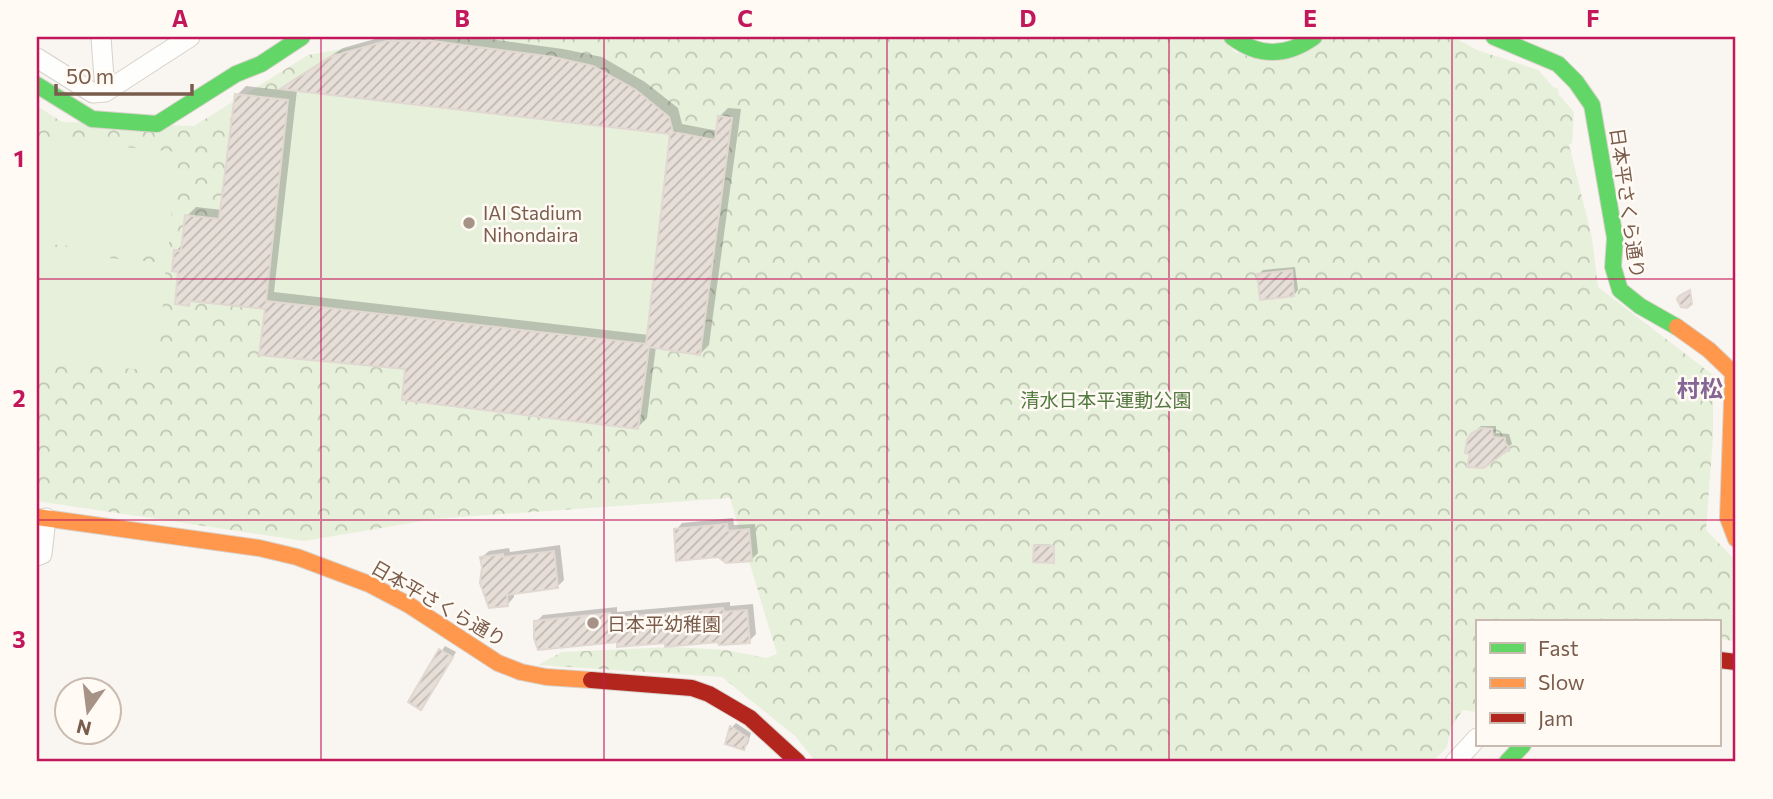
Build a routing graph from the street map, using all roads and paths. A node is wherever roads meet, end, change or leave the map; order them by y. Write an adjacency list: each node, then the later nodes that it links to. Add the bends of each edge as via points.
1 (101, 37): 9 (street)
2 (191, 37): 9 (street)
3 (302, 37): 8 (street, via 157,124 92,119)
4 (1232, 37): 5 (street, via 1257,52 1283,54)
5 (1314, 37)
6 (1494, 37): 10 (street, 日本平さくら通り, via 1558,64 1592,105 1615,238 1613,267 1619,290 1681,329)
7 (37, 58): 9 (street, via 93,93)
8 (37, 85)
9 (105, 92)
10 (1734, 372): 12 (street, 日本平さくら通り, via 1728,518)
11 (41, 517): 13 (street, via 43,554); 16 (street, 日本平さくら通り, via 259,548 309,561 369,584 498,663 521,672 692,688 713,694 761,726)
12 (1736, 539)
13 (37, 556)
14 (1476, 739): 17 (street)
15 (1522, 746): 18 (street)
16 (798, 762)
17 (1455, 762)
18 (1507, 762)

